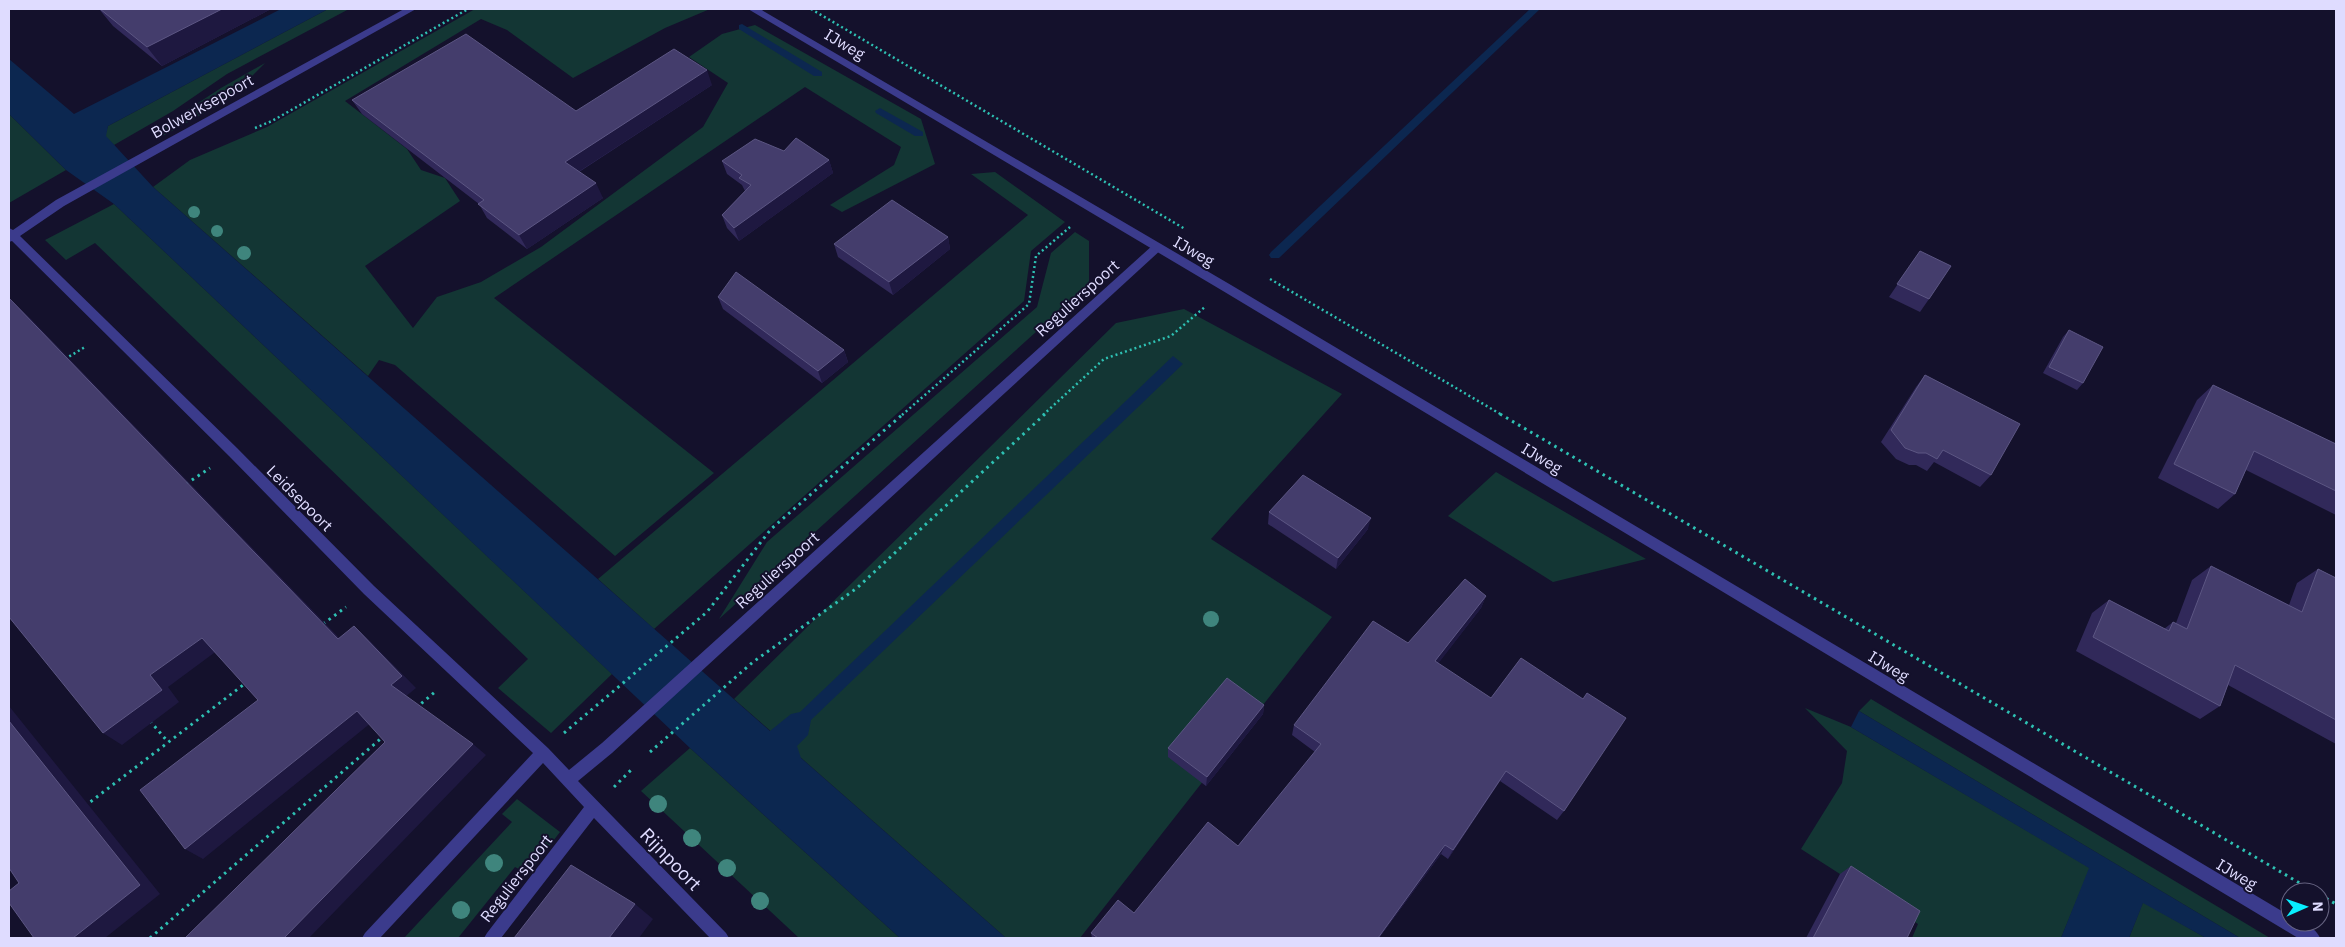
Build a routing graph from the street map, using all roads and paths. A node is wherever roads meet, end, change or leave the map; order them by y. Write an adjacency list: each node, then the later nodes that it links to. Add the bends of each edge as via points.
1 (411, 9): 7 (street, Bolwerksepoort, via 60,203)
2 (753, 9): 5 (street, IJweg)
3 (811, 9): 4 (path, IJweg)
4 (1116, 188): 5 (path); 6 (path, IJweg)
5 (1091, 209): 8 (street, IJweg); 21 (path, via 1036,256 1029,304 771,529 707,612)
6 (1190, 232)
7 (10, 235): 11 (street, Leidsepoort)
8 (1157, 248): 10 (street, IJweg); 26 (street, Regulierspoort, via 608,748)
9 (1265, 276): 29 (path, IJweg)
10 (1226, 288): 25 (path, via 1170,336 1104,359 857,588 753,662); 34 (street, IJweg)
11 (110, 332): 12 (path); 13 (street, Leidsepoort)
12 (64, 360)
13 (232, 452): 14 (path); 15 (street, Leidsepoort)
14 (183, 486)
15 (369, 590): 16 (path); 17 (street, Leidsepoort)
16 (320, 627)
17 (457, 673): 19 (path); 24 (street, Leidsepoort)
18 (248, 682): 23 (path)
19 (414, 710)
20 (148, 719): 23 (path)
21 (579, 719)
22 (391, 730): 30 (path)
23 (168, 742): 28 (path)
24 (543, 752): 26 (street, Leidsepoort); 31 (street)
25 (644, 758)
26 (568, 780): 27 (street)
27 (593, 807): 32 (street, Regulierspoort); 33 (street, Rijnpoort)
28 (77, 812)
29 (2298, 882)
30 (150, 938)
31 (370, 938)
32 (492, 938)
33 (721, 938)
34 (2312, 938)

